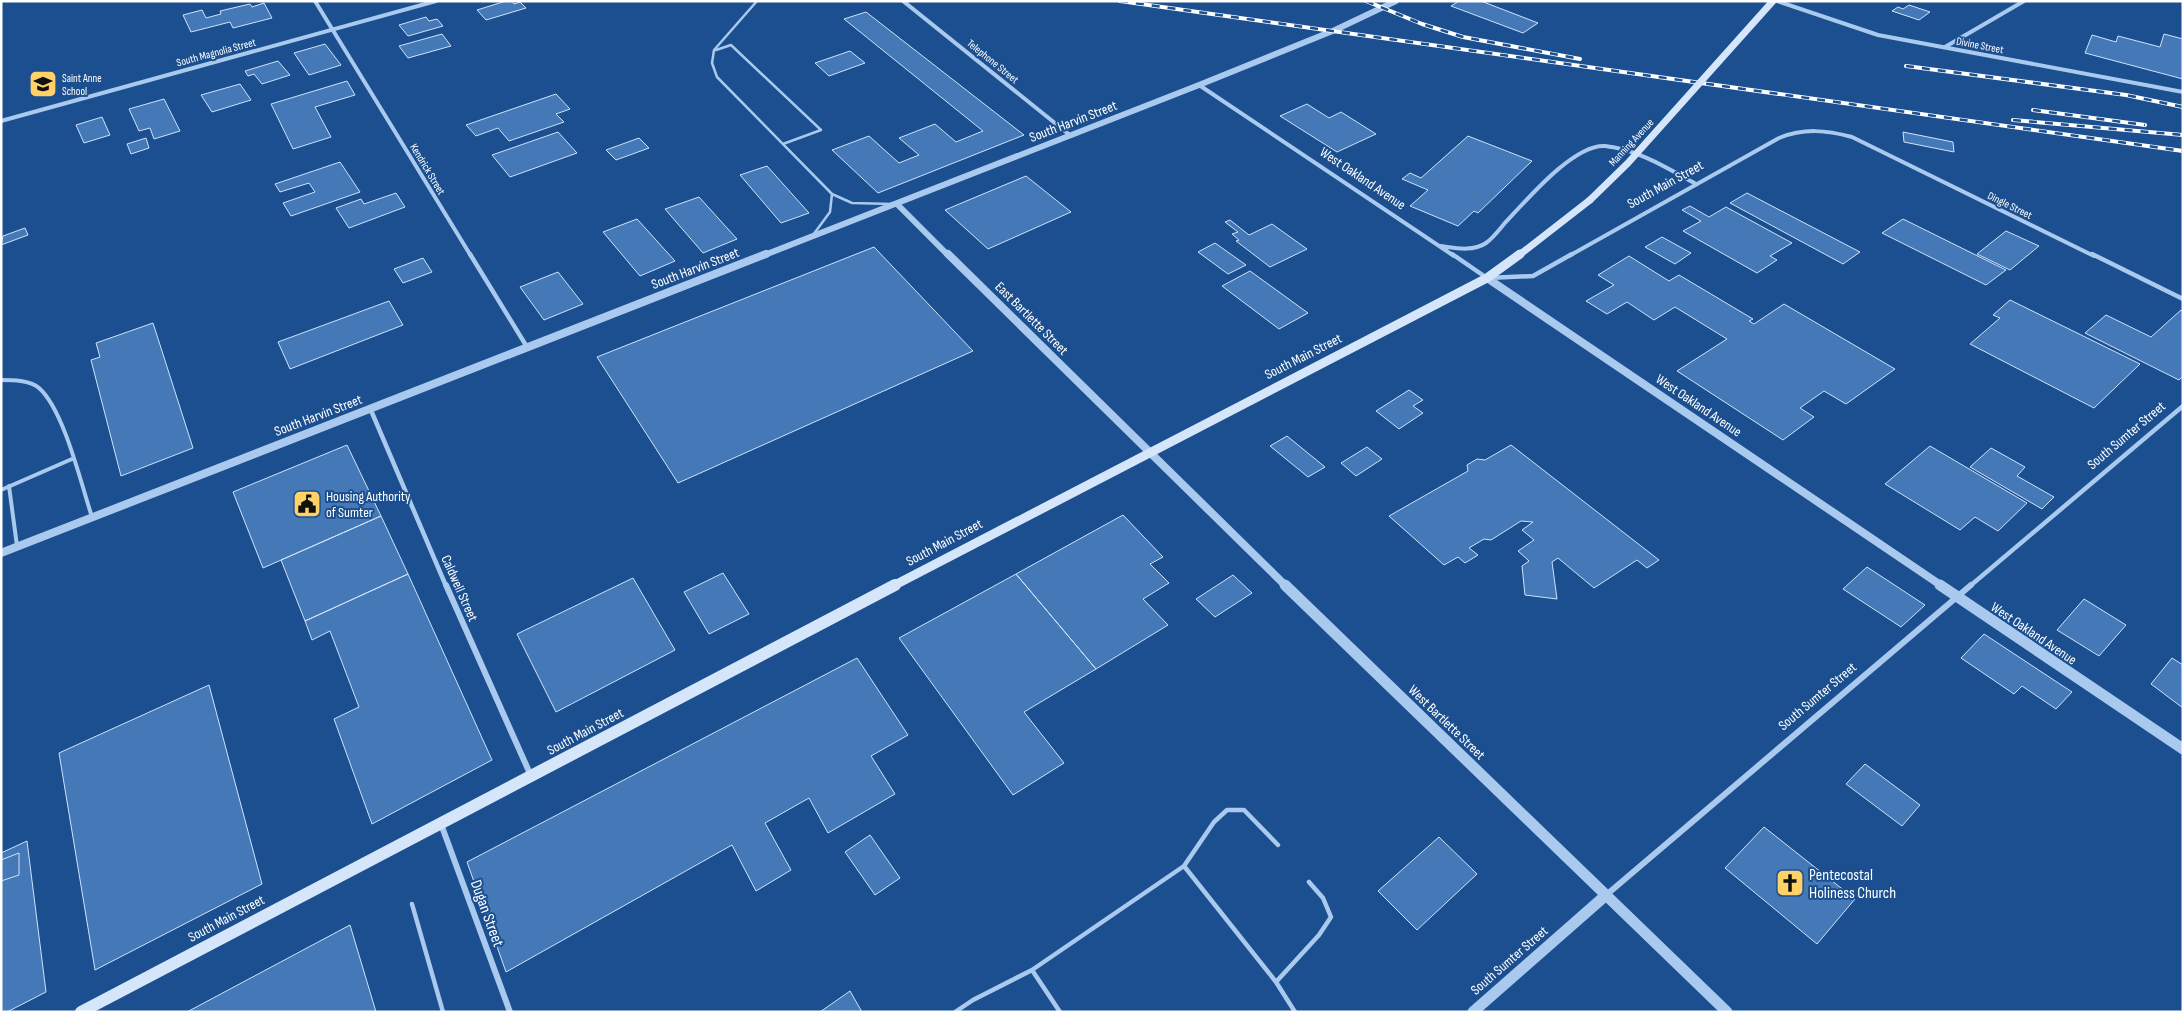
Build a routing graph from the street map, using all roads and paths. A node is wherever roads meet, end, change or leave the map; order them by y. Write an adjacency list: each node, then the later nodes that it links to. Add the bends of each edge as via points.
1 (315, 1): 9 (street, Kendrick Street)
2 (436, 1): 9 (street, South Magnolia Street)
3 (757, 1): 11 (lane)
4 (903, 1): 16 (street, Telephone Street)
5 (1396, 1): 12 (street, South Harvin Street, via 1335,30)
6 (1773, 1): 23 (main road, Manning Avenue, bridge, via 1628,164 1548,234)
7 (1777, 1): 10 (street, Divine Street, via 1870,32)
8 (2024, 1): 10 (street)
9 (333, 30): 14 (street, South Magnolia Street); 25 (street, Kendrick Street)
10 (1945, 47): 13 (street, Divine Street)
11 (714, 50): 17 (lane, via 712,63 717,77); 17 (lane, via 731,45 821,130)
12 (1199, 85): 16 (street, South Harvin Street); 22 (street, West Oakland Avenue)
13 (2183, 92)
14 (1, 121)
15 (1828, 132): 18 (street, South Main Street, via 1792,132); 24 (street, Dingle Street, via 1852,138)
16 (1071, 136): 20 (street, South Harvin Street)
17 (783, 144): 19 (lane)
18 (1696, 184): 22 (street, via 1666,167 1615,147 1593,147 1548,180 1486,244 1467,249); 23 (street, South Main Street, via 1533,276)
19 (832, 194): 20 (lane, via 852,203); 21 (lane, via 830,215)
20 (897, 204): 21 (street, South Harvin Street); 29 (street, East Bartlette Street)
21 (812, 237): 25 (street, South Harvin Street)
22 (1440, 246): 23 (street, West Oakland Avenue)
23 (1487, 278): 29 (main road, South Main Street); 36 (street, West Oakland Avenue)
24 (2183, 299)
25 (527, 347): 28 (street, South Harvin Street)
26 (1, 380): 30 (lane, via 15,380 38,387 54,409)
27 (2183, 406): 36 (street, South Sumter Street)
28 (370, 408): 33 (street, South Harvin Street); 38 (street, Caldwell Street)
29 (1148, 452): 38 (main road, South Main Street); 43 (street, West Bartlette Street)
30 (72, 459): 31 (lane); 33 (lane)
31 (9, 486): 32 (lane); 34 (lane)
32 (1, 490)
33 (92, 517): 34 (street, South Harvin Street)
34 (17, 547): 35 (street, South Harvin Street)
35 (1, 553)
36 (1957, 598): 37 (street, West Oakland Avenue); 43 (street, South Sumter Street)
37 (2183, 749)
38 (531, 776): 39 (main road, South Main Street)
39 (440, 824): 47 (main road, South Main Street); 49 (street, Dugan Street)
40 (1278, 845): 41 (lane, via 1244,810 1227,810 1214,822)
41 (1184, 866): 45 (lane); 46 (lane)
42 (1310, 882): 46 (lane, via 1323,898 1331,917)
43 (1606, 896): 53 (street, South Sumter Street); 54 (street, West Bartlette Street)
44 (412, 904): 48 (lane)
45 (1032, 970): 50 (lane); 51 (lane)
46 (1276, 982): 52 (lane)
47 (81, 1012)
48 (443, 1012)
49 (510, 1012)
50 (955, 1012)
51 (1060, 1012)
52 (1295, 1012)
53 (1473, 1012)
54 (1727, 1012)

